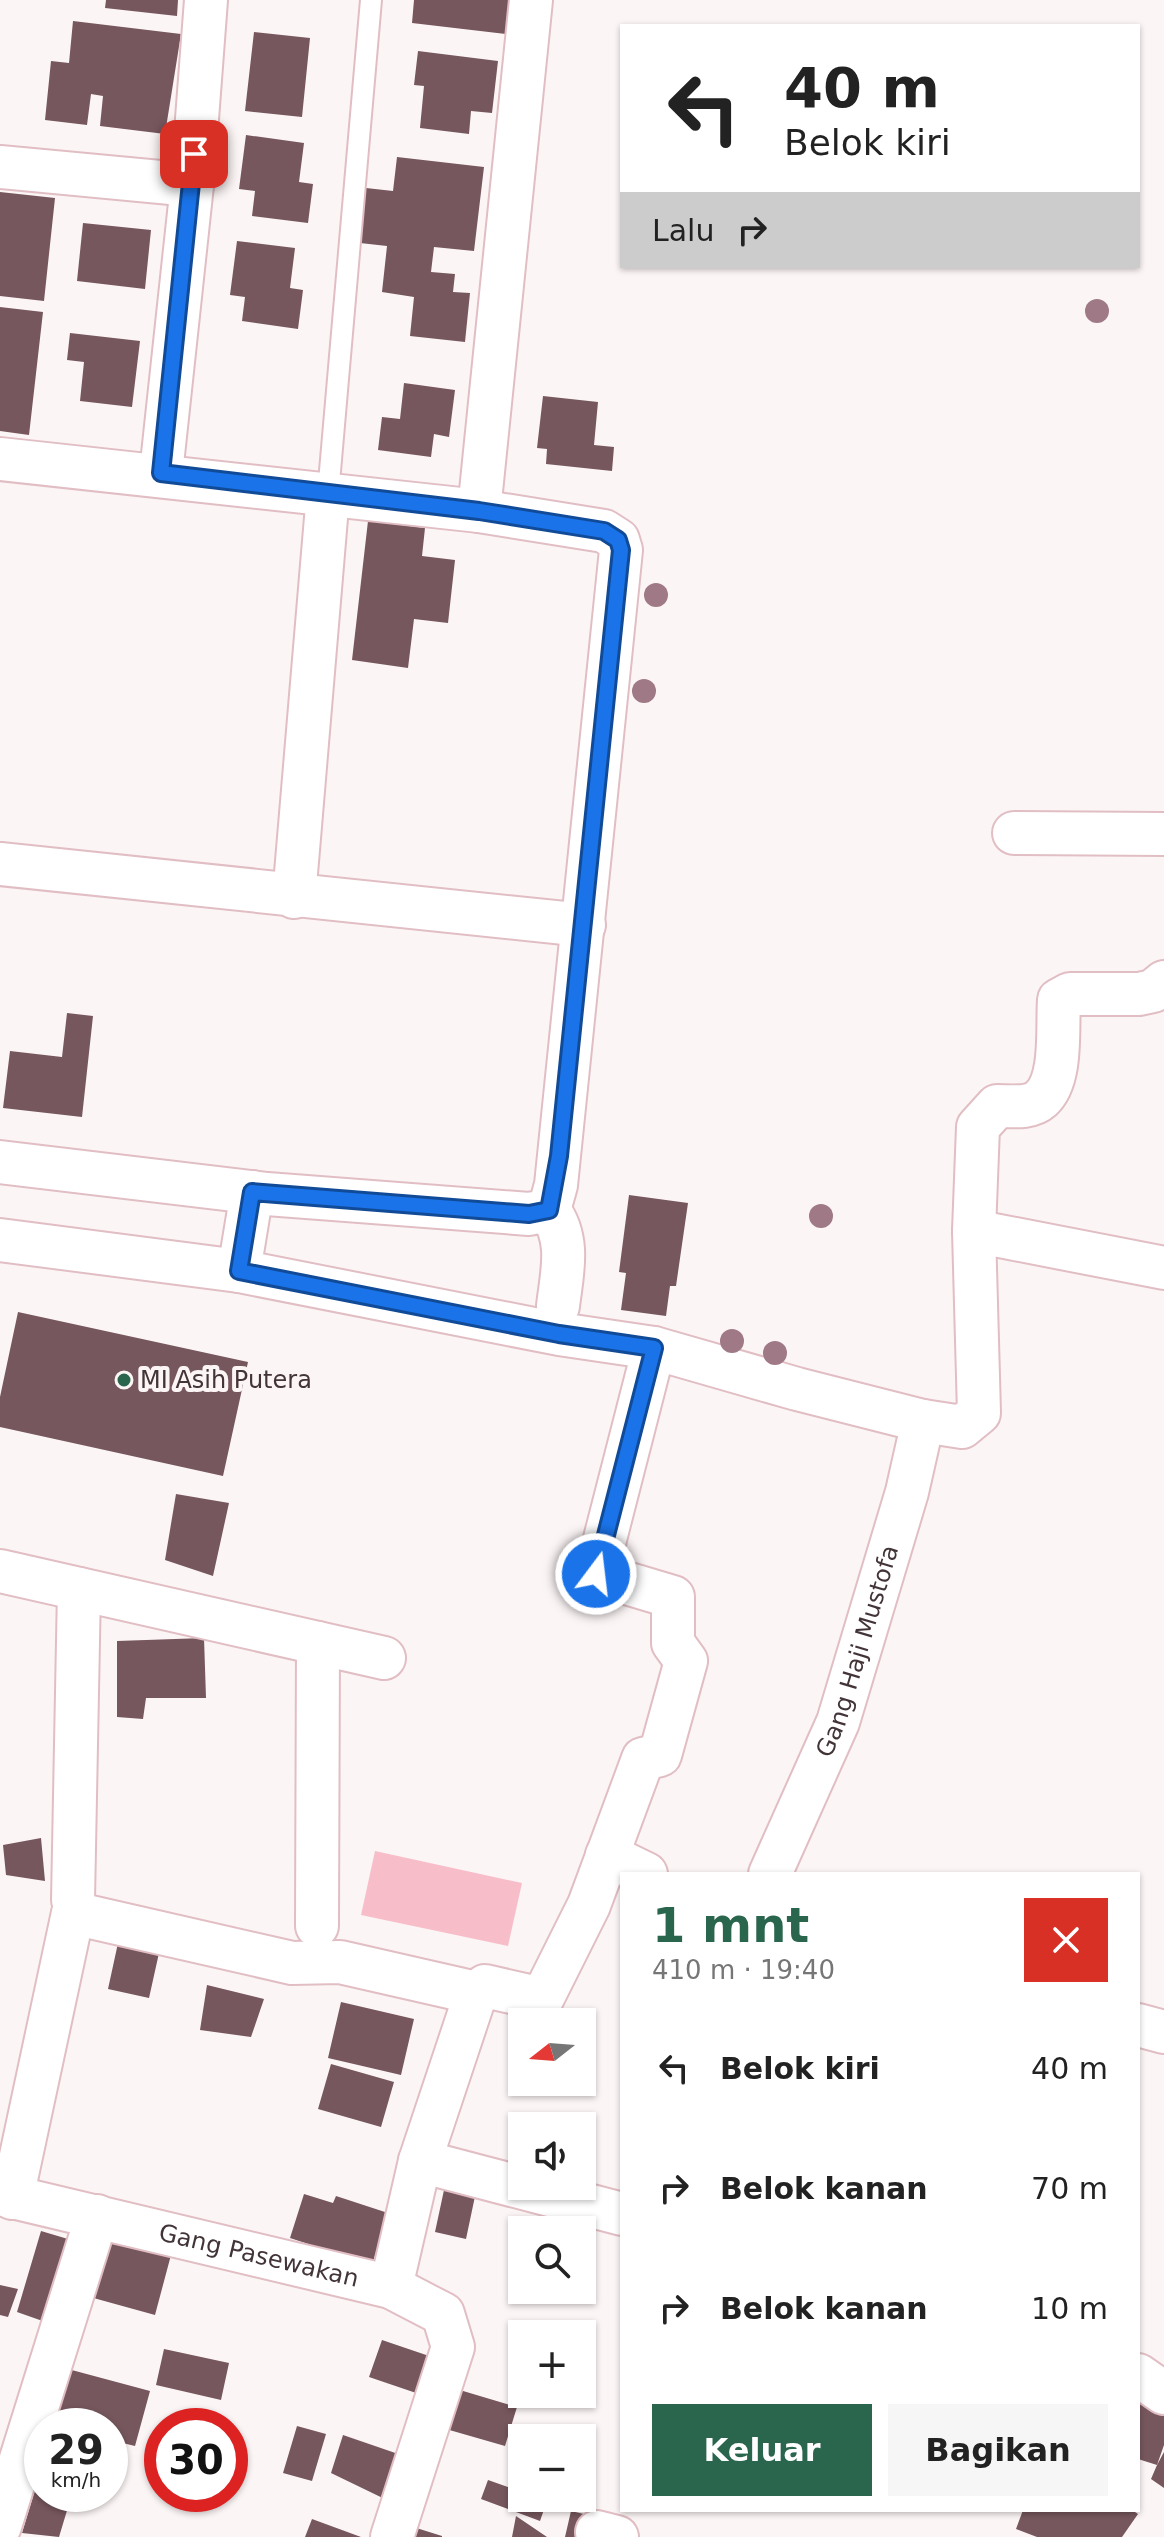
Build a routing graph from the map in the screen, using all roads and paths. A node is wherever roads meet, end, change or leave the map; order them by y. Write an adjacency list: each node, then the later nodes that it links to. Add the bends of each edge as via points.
1 (206, 0): 5 (street)
2 (371, 0): 8 (lane)
3 (531, 0): 9 (street)
4 (0, 167): 5 (street)
5 (192, 185): 7 (street)
6 (0, 459): 7 (street)
7 (161, 473): 8 (street)
8 (328, 494): 9 (street); 13 (street)
9 (479, 511): 14 (street, via 604,531 618,540 621,550)
10 (1014, 833): 11 (street)
11 (1164, 834)
12 (0, 864): 13 (street)
13 (294, 897): 14 (street)
14 (584, 925): 18 (street)
15 (1164, 982): 19 (street, via 1153,991 1070,994 1059,1000 1053,1075 1042,1098 1028,1106 997,1106 978,1127)
16 (0, 1162): 17 (street)
17 (252, 1192): 18 (street, via 529,1214); 22 (street)
18 (549, 1210): 23 (street, via 558,1222 565,1251)
19 (974, 1231): 21 (street); 25 (street, via 979,1413 962,1427)
20 (0, 1240): 22 (street)
21 (1164, 1268)
22 (239, 1271): 24 (street)
23 (558, 1306)
24 (654, 1348): 25 (street); 30 (street, via 596,1574 673,1597 673,1643 686,1661 660,1755 643,1759)
25 (923, 1421): 32 (street, Gang Haji Mustofa, via 838,1722)
26 (0, 1571): 27 (street)
27 (79, 1589): 28 (street); 33 (street)
28 (318, 1643): 29 (street); 34 (street)
29 (384, 1658)
30 (607, 1855): 31 (street); 35 (street, via 589,1905 542,1999 485,1986)
31 (642, 1872)
32 (771, 1872)
33 (73, 1900)
34 (317, 1926)
35 (476, 1993): 38 (street, Gang Pasewakan); 39 (street, via 340,1962 292,1963 73,1913)
36 (1140, 2026): 37 (street)
37 (1164, 2032)
38 (420, 2161): 40 (street); 42 (street, Gang Pasewakan)
39 (6, 2196): 41 (street, Gang Pasewakan)
40 (620, 2213)
41 (97, 2216): 42 (street, Gang Pasewakan); 45 (street)
42 (391, 2287): 46 (street, via 443,2314 453,2347)
43 (1140, 2376): 44 (street)
44 (1164, 2393)
45 (0, 2526)
46 (392, 2537)

